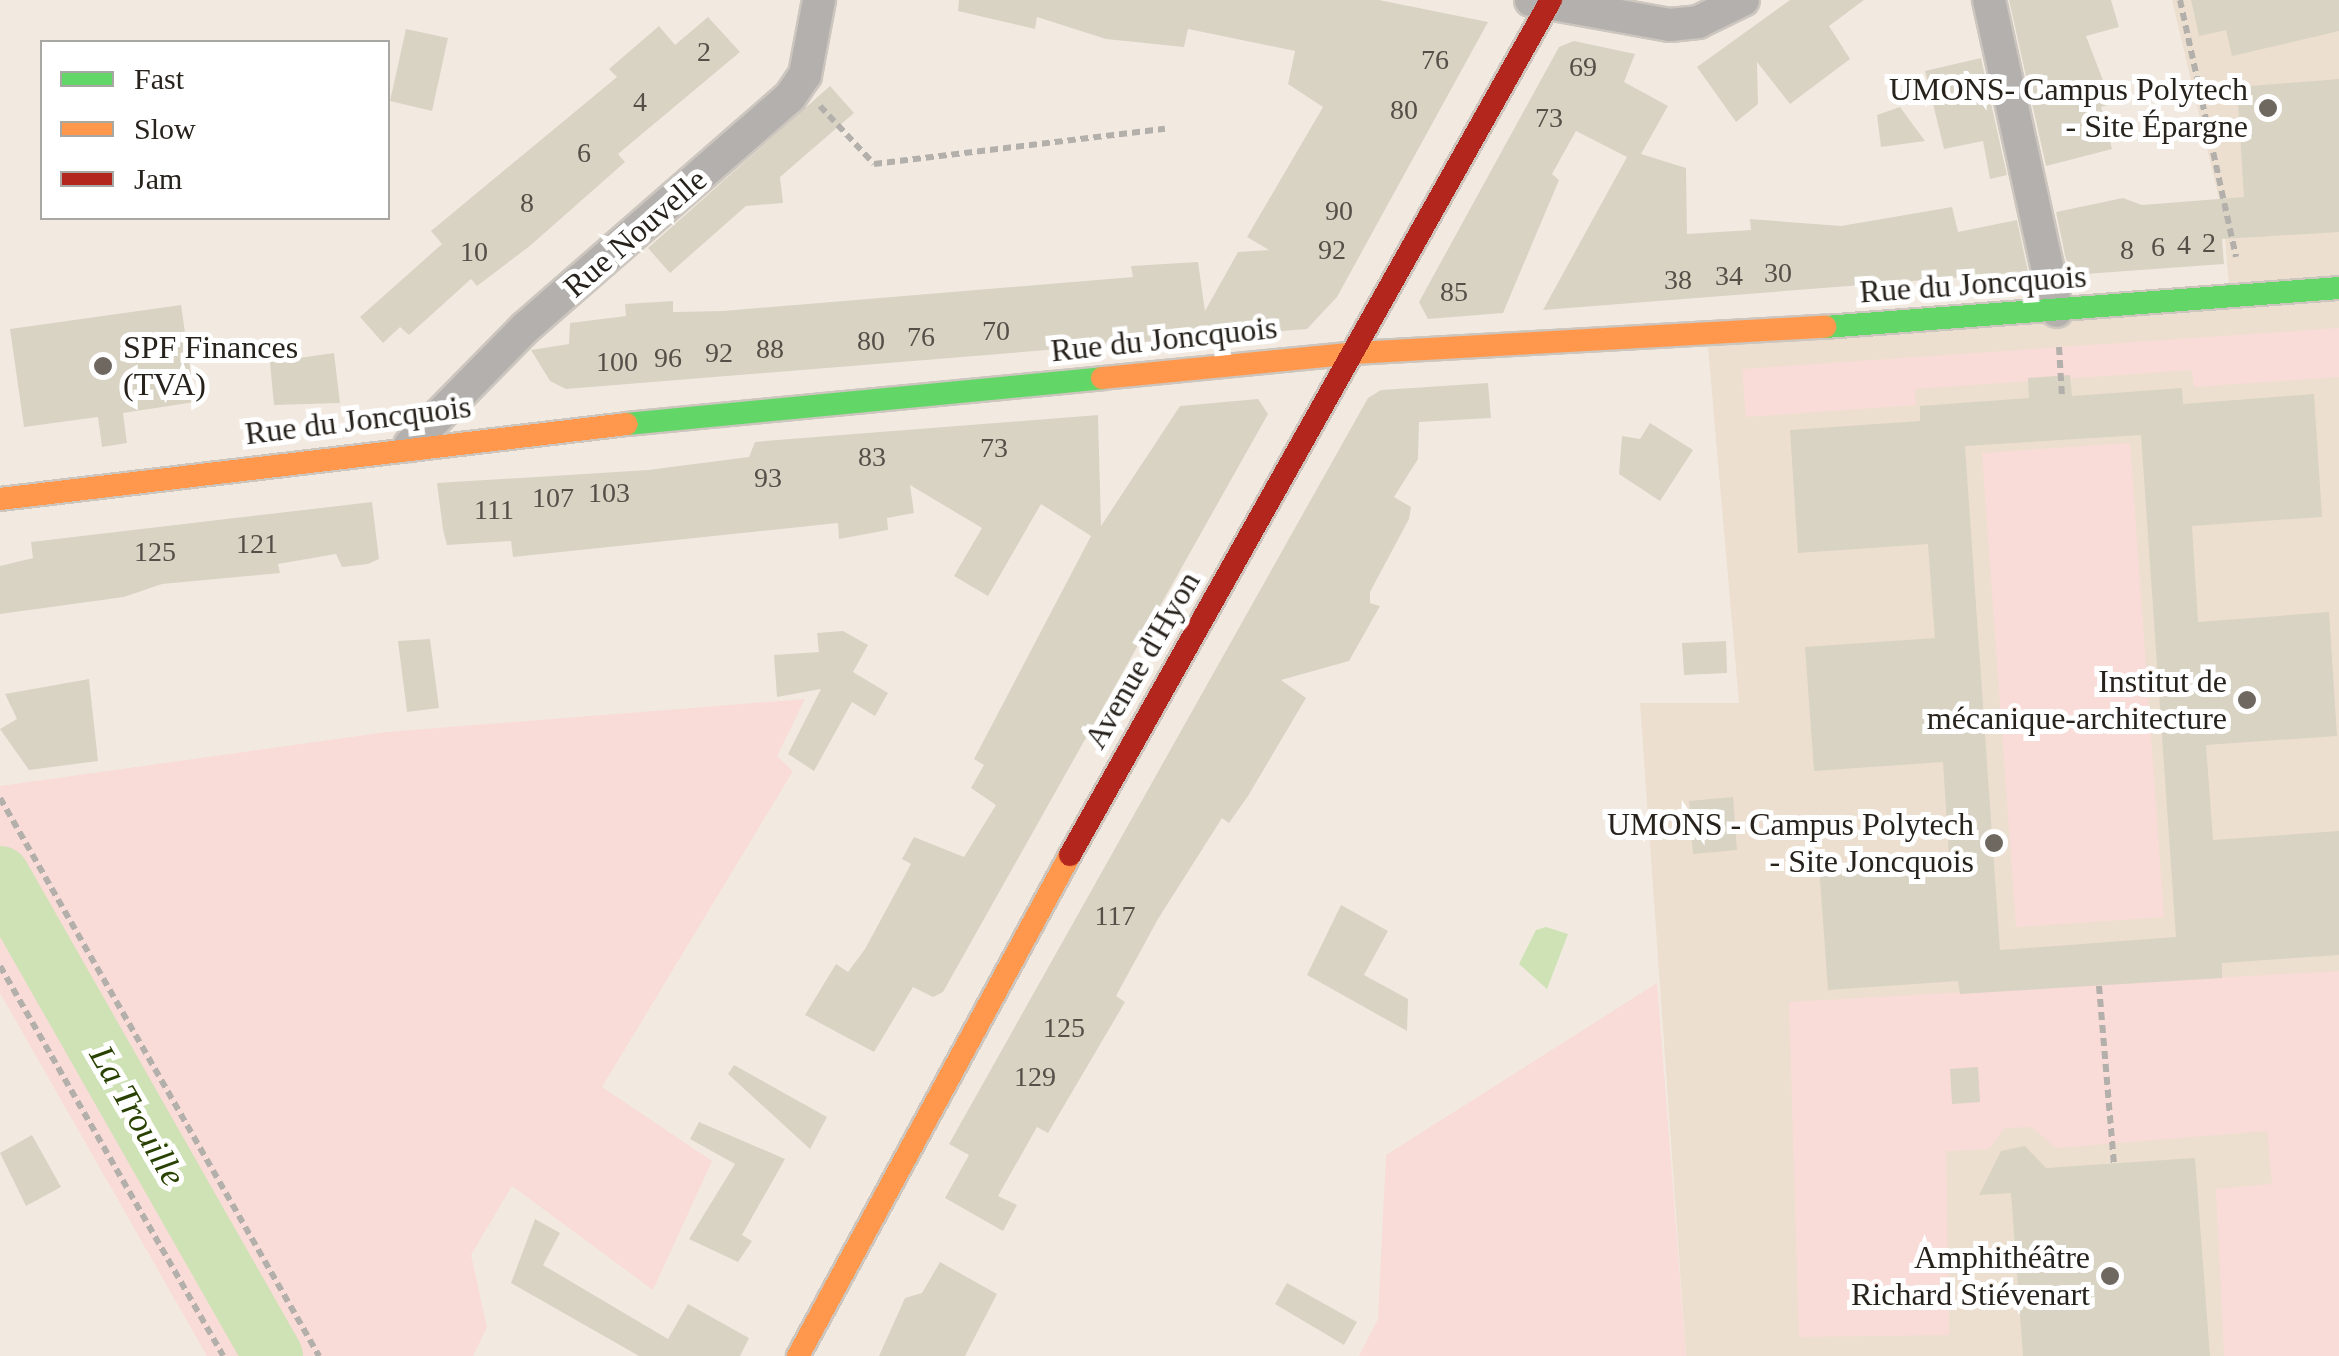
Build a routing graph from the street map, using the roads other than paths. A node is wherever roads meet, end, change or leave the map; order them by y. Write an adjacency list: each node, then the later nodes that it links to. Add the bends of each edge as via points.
1 (819, 0): 8 (street, Rue Nouvelle, via 798,84 526,328)
2 (1743, 0): 4 (street, via 1698,22 1670,24)
3 (1989, 0): 6 (street)
4 (1544, 1): 7 (street, Avenue d'Hyon)
5 (2339, 288): 6 (street, Rue du Joncquois)
6 (2058, 311): 7 (street, Rue du Joncquois)
7 (1355, 353): 8 (street, Rue du Joncquois); 10 (street, Avenue d'Hyon, via 1109,783)
8 (410, 444): 9 (street, Rue du Joncquois)
9 (0, 498)
10 (798, 1356)

